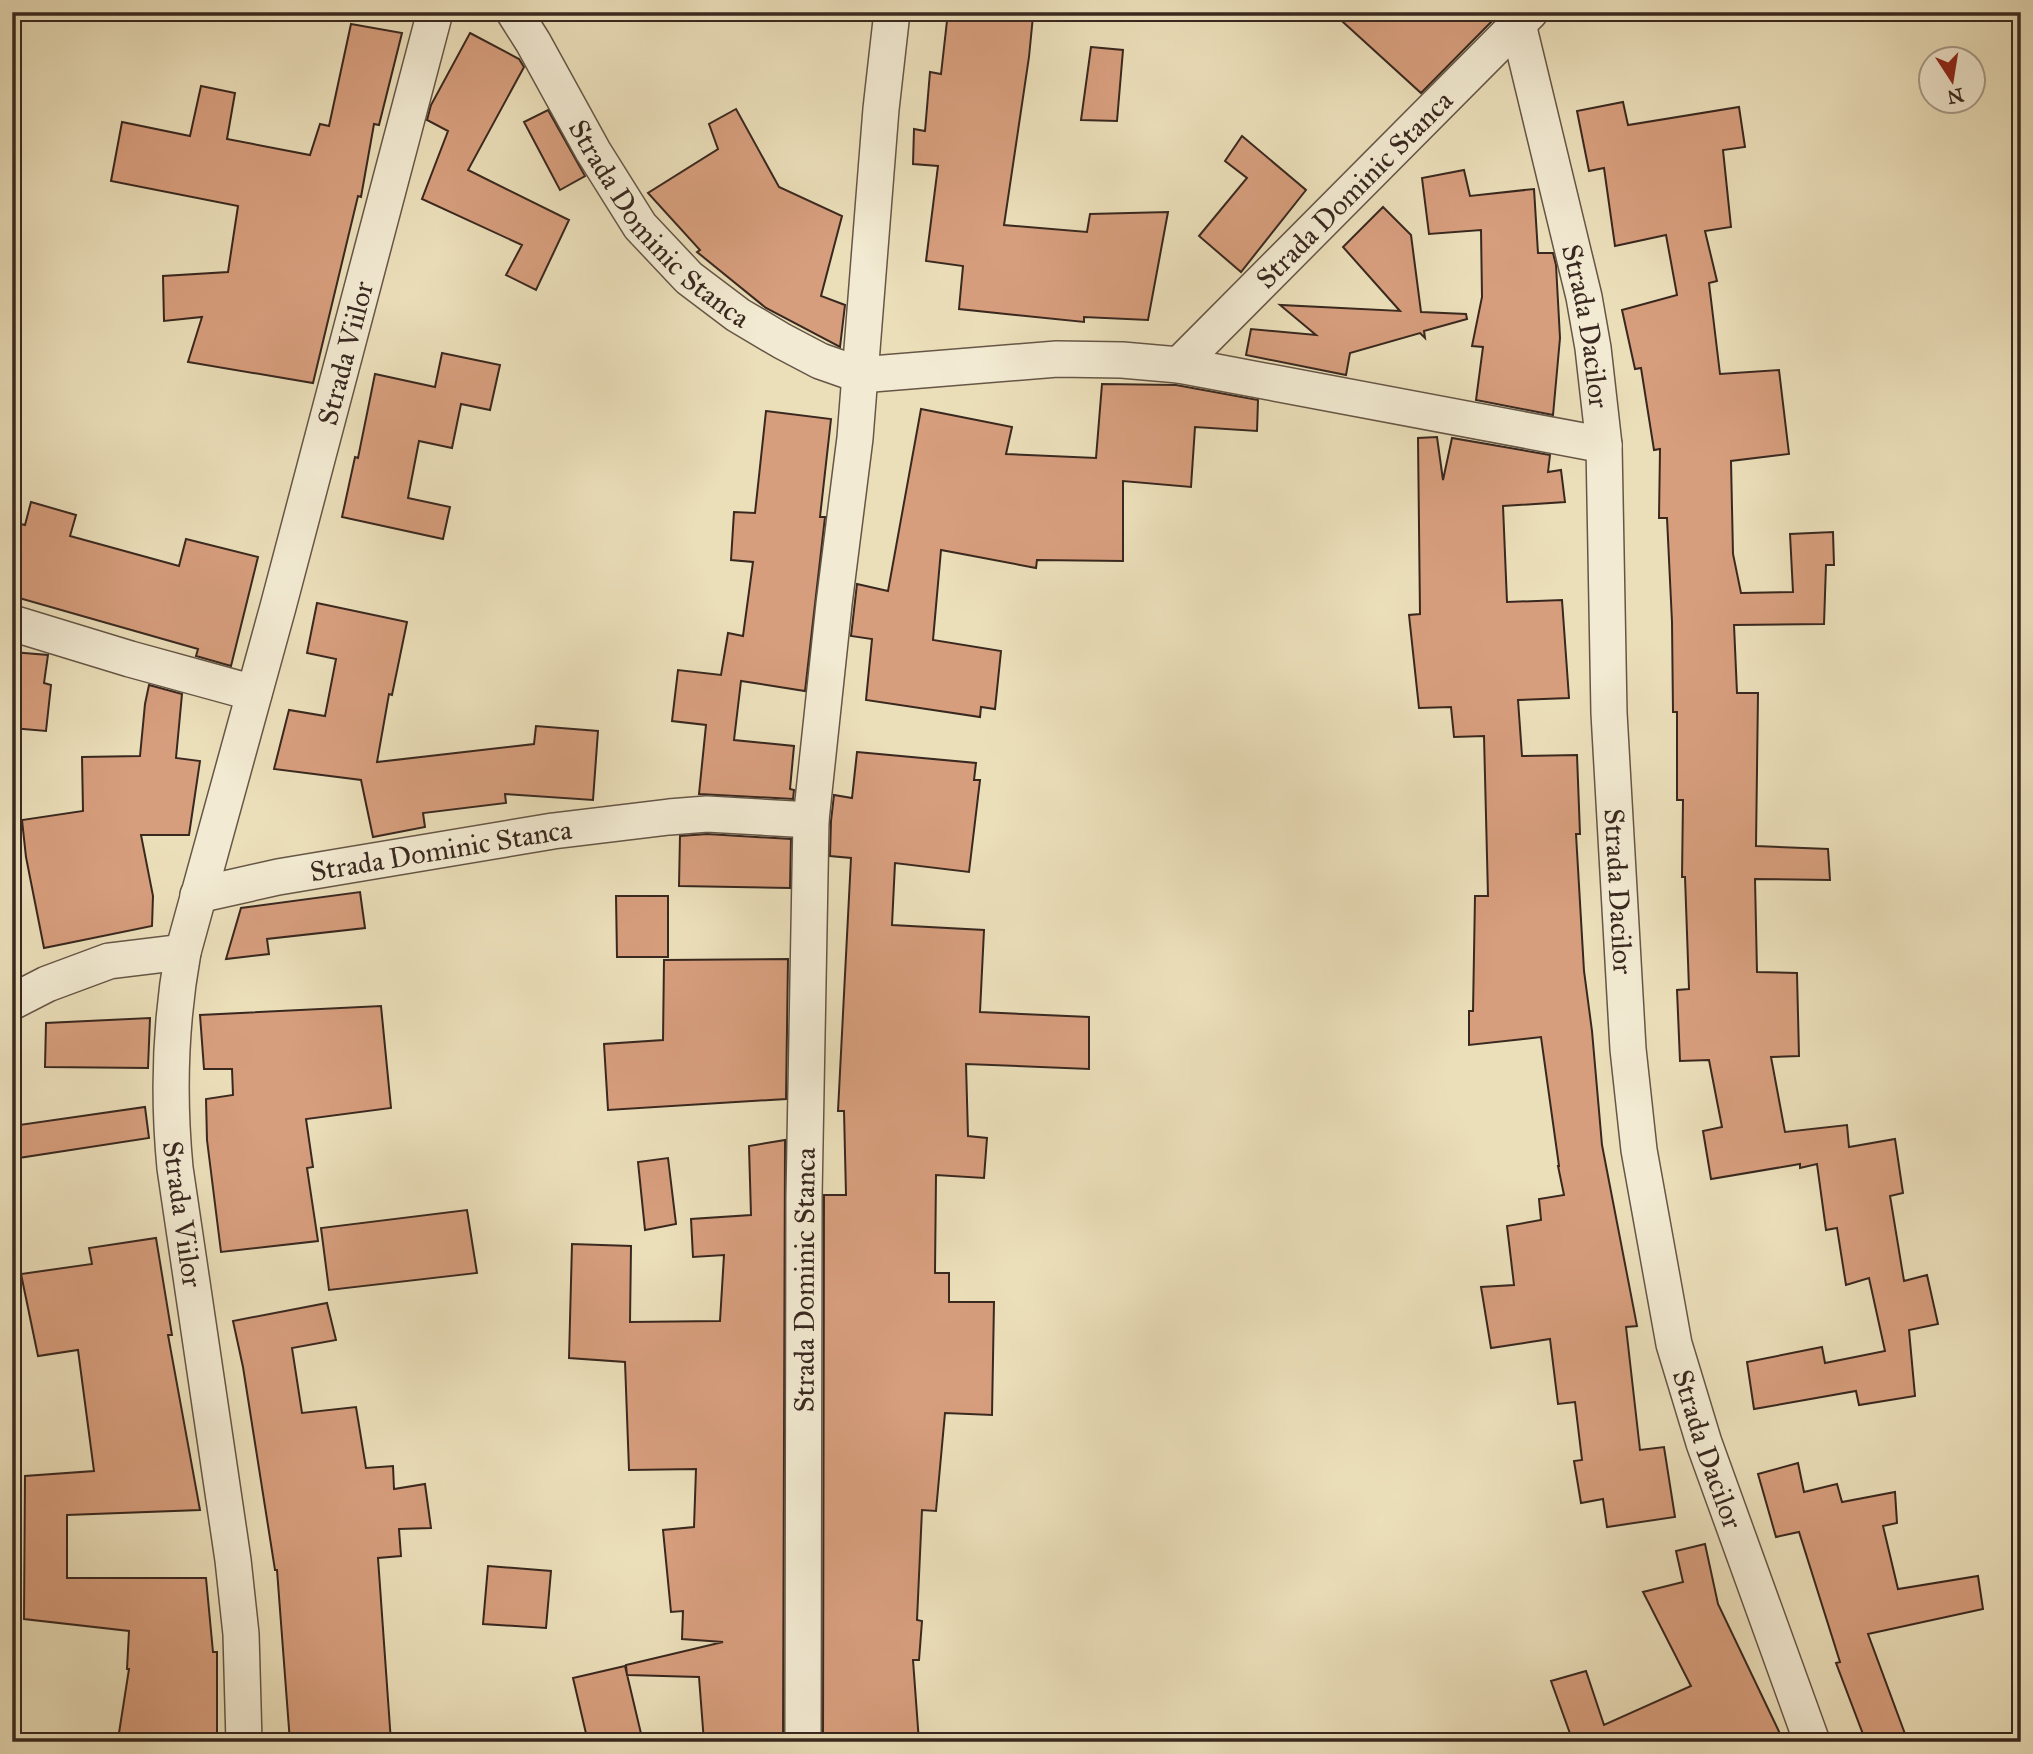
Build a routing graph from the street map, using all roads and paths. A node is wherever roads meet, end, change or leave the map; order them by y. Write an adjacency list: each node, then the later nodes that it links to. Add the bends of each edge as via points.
1 (435, 12): 9 (street, Strada Viilor)
2 (514, 12): 6 (street, Strada Dominic Stanca, via 640,226 689,278 782,341)
3 (892, 12): 6 (street, Strada Dominic Stanca)
4 (1524, 18): 5 (street, Strada Dominic Stanca); 7 (street, Strada Dacilor, via 1584,297)
5 (1179, 365): 6 (street, Strada Dominic Stanca, via 1057,359); 7 (street, Strada Dominic Stanca)
6 (860, 375): 10 (street, Strada Dominic Stanca)
7 (1604, 445): 16 (street, Strada Dacilor, via 1609,713 1628,1049 1643,1177 1674,1343 1704,1443)
8 (12, 622): 9 (street)
9 (254, 693): 11 (street, Strada Viilor)
10 (811, 820): 11 (street, Strada Dominic Stanca, via 708,814 656,818 278,877); 15 (street, Strada Dominic Stanca, via 804,1197)
11 (198, 895): 12 (street, Strada Viilor)
12 (183, 951): 13 (street, via 109,961); 14 (street, Strada Viilor, via 174,1003 170,1115 233,1560 241,1634)
13 (12, 1002)
14 (244, 1742)
15 (803, 1742)
16 (1812, 1742)

